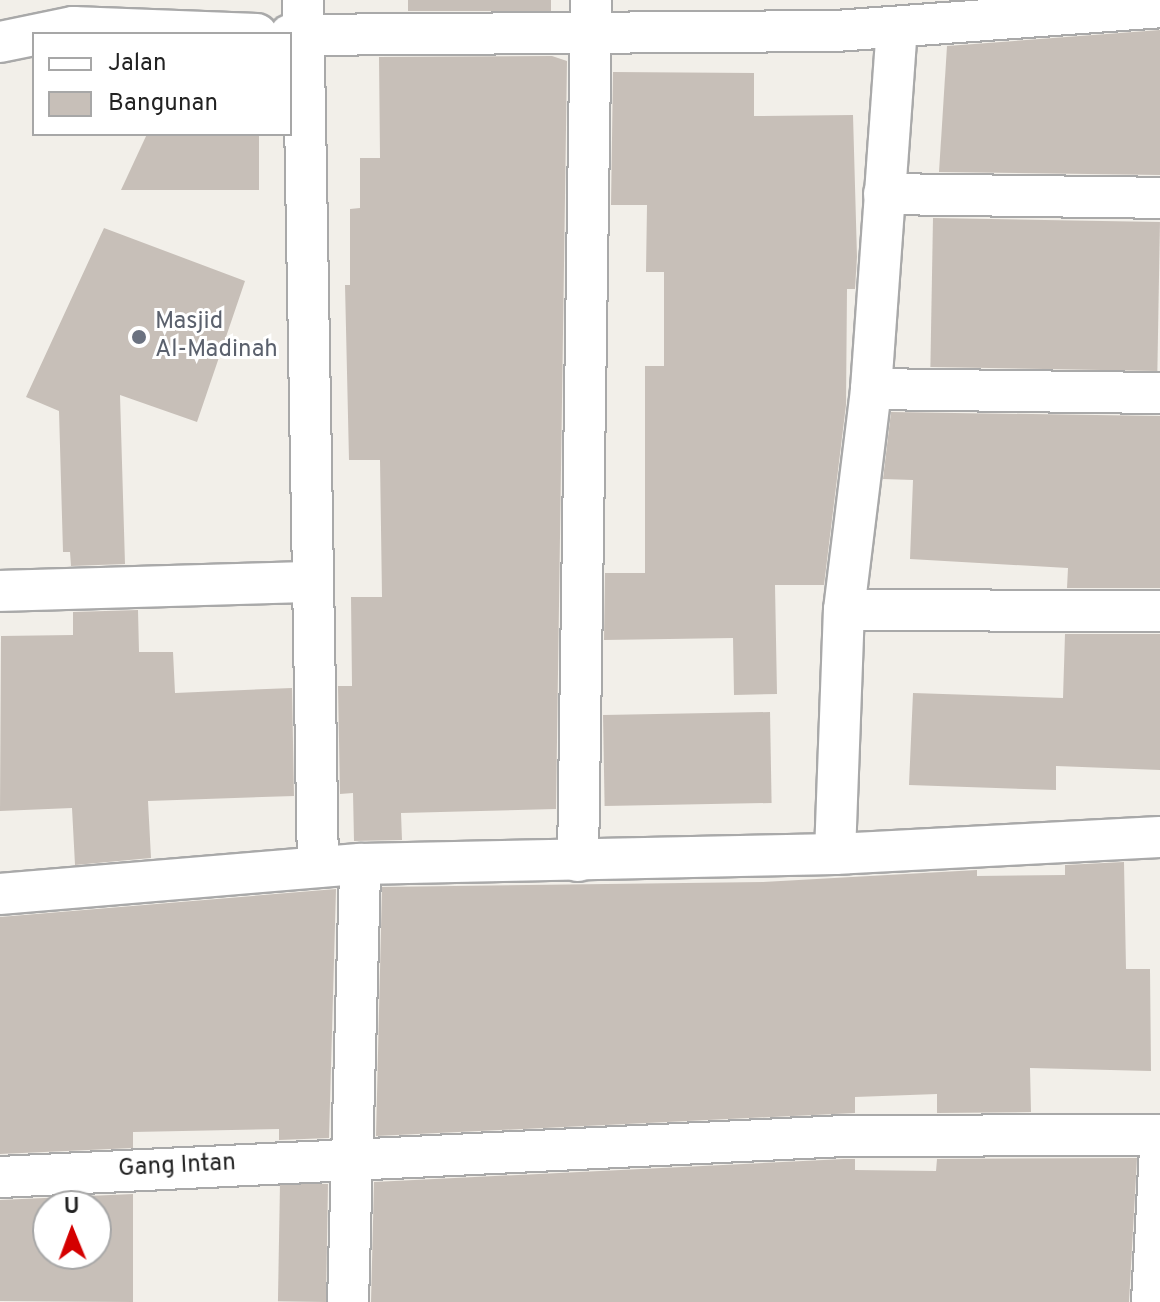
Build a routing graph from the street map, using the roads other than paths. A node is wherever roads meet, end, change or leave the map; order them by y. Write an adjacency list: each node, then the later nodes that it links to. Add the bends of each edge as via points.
1 (1160, 7): 6 (street)
2 (835, 16): 3 (street); 6 (street)
3 (592, 19): 4 (street); 18 (street)
4 (299, 24): 12 (street)
5 (3, 26): 7 (street)
6 (897, 28): 8 (street)
7 (222, 32)
8 (884, 194): 9 (street); 10 (street)
9 (1160, 198)
10 (871, 389): 11 (street); 14 (street)
11 (1160, 393)
12 (312, 582): 13 (street); 20 (street)
13 (0, 591)
14 (844, 610): 15 (street); 17 (street)
15 (1160, 611)
16 (1160, 837): 17 (street)
17 (835, 854): 18 (street)
18 (578, 861): 19 (street)
19 (360, 864): 20 (street); 24 (street)
20 (318, 867): 21 (street)
21 (0, 894)
22 (1160, 1135): 24 (street, Gang Intan, via 843,1136)
23 (1160, 1150): 27 (street)
24 (354, 1156): 25 (street, Gang Intan); 26 (street)
25 (0, 1177)
26 (348, 1302)
27 (1152, 1302)

